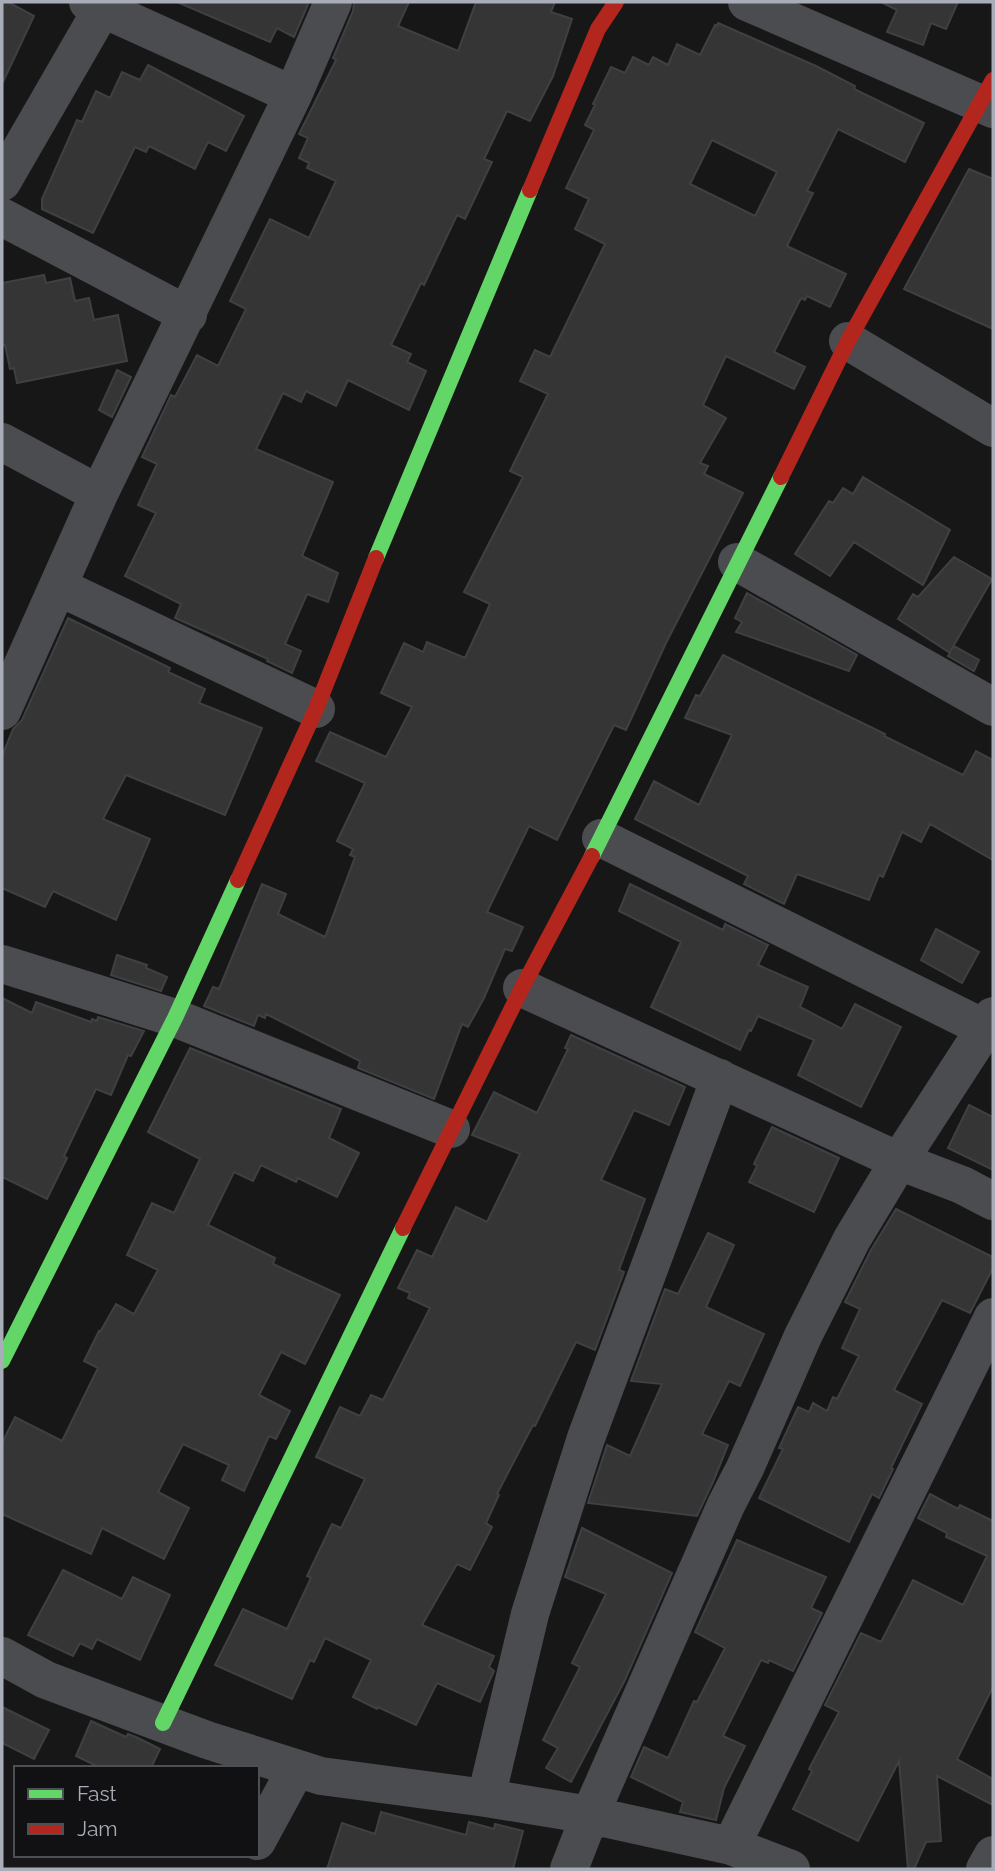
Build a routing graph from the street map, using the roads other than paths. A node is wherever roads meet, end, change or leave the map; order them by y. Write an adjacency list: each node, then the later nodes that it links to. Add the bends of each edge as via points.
1 (333, 2): 5 (street)
2 (616, 2): 17 (street, via 593,42)
3 (747, 2): 6 (street)
4 (99, 4): 5 (street); 7 (street)
5 (293, 95): 9 (street)
6 (990, 97): 10 (street)
7 (2, 182)
8 (2, 217): 9 (street)
9 (188, 315): 13 (street)
10 (848, 341): 11 (street); 14 (street)
11 (993, 428)
12 (2, 442): 13 (street)
13 (99, 494): 15 (street)
14 (737, 562): 16 (street); 19 (street)
15 (59, 587): 17 (street); 18 (street)
16 (993, 707)
17 (316, 709): 22 (street)
18 (2, 711)
19 (601, 838): 21 (street); 23 (street)
20 (2, 964): 22 (street)
21 (522, 988): 24 (street); 25 (street)
22 (175, 1018): 25 (street); 29 (street)
23 (990, 1022): 26 (street)
24 (720, 1078): 26 (street); 33 (street, via 586,1438 530,1614)
25 (452, 1129): 31 (street)
26 (899, 1161): 27 (street); 34 (street, via 852,1239 803,1336)
27 (993, 1200)
28 (993, 1317): 36 (street)
29 (2, 1361)
30 (2, 1656): 31 (street, via 46,1680)
31 (163, 1723): 32 (street)
32 (296, 1769): 33 (street); 35 (street)
33 (486, 1798): 34 (street)
34 (590, 1815): 36 (street); 38 (street)
35 (259, 1837)
36 (731, 1846): 39 (street)
37 (993, 1855): 40 (street)
38 (569, 1869)
39 (791, 1869)
40 (985, 1869)

